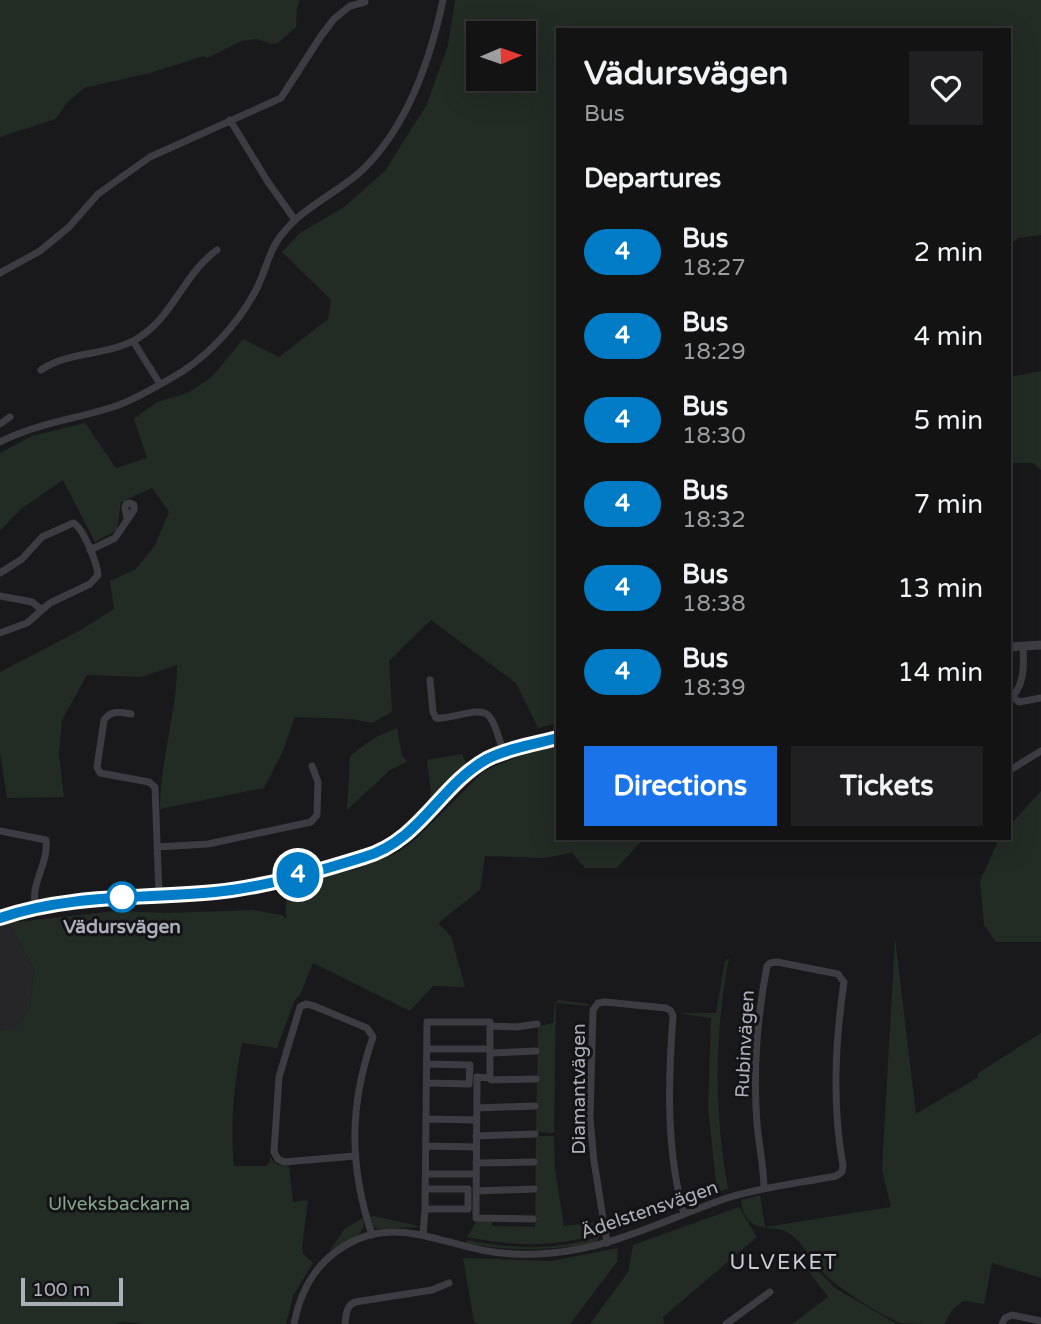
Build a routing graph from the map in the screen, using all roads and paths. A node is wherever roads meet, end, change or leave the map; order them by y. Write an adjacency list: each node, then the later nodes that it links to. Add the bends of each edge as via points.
1 (443, 0): 4 (street, via 423,70 387,141 359,173)
2 (365, 2): 3 (street, via 350,6 334,19 281,99)
3 (230, 120): 4 (street); 6 (street, via 131,169 98,194 40,251)
4 (295, 220): 9 (street, via 282,234 257,288 226,334)
5 (217, 250): 7 (street, via 202,261 168,311)
6 (0, 273)
7 (134, 341): 8 (street, via 54,362); 9 (street)
8 (41, 370)
9 (160, 384): 12 (street, via 118,405 29,429)
10 (10, 417): 11 (street)
11 (0, 424)
12 (0, 442)
13 (127, 518): 14 (street, via 115,538)
14 (90, 550): 15 (street, via 73,523 42,537 22,559); 17 (street, via 98,575 94,581)
15 (0, 573)
16 (0, 596): 17 (street, via 32,602)
17 (41, 609): 18 (street, via 27,623)
18 (0, 633)
19 (1041, 645): 20 (street)
20 (1023, 646): 21 (street); 23 (street, via 1024,668)
21 (1011, 647)
22 (430, 680): 28 (street, via 436,718 487,713)
23 (1011, 698): 24 (street, via 1019,702)
24 (1041, 698)
25 (131, 714): 32 (street, via 119,712 104,720 97,767 106,775 152,784)
26 (556, 739): 28 (street)
27 (1041, 751): 30 (street)
28 (504, 752): 33 (street, via 466,776 407,834 383,850 237,889)
29 (312, 766): 32 (street, via 317,815 311,822 208,844)
30 (1011, 768)
31 (0, 831): 34 (street, via 46,839 44,863 34,887)
32 (158, 847): 33 (street)
33 (159, 896): 34 (street)
34 (36, 909): 35 (street)
35 (0, 918)
36 (537, 1024): 37 (street)
37 (490, 1026): 38 (street, via 490,1022 427,1022); 39 (street)
38 (427, 1049): 39 (street); 41 (street)
39 (490, 1051): 40 (street); 43 (street)
40 (536, 1052)
41 (428, 1064): 42 (street, via 470,1065); 45 (street)
42 (473, 1077): 43 (street); 45 (street, via 469,1084); 47 (street)
43 (489, 1078): 44 (street)
44 (536, 1079)
45 (427, 1083): 48 (street)
46 (535, 1106): 47 (street)
47 (477, 1108): 49 (street)
48 (426, 1119): 49 (street); 52 (street)
49 (476, 1120): 51 (street)
50 (535, 1134): 51 (street)
51 (476, 1136): 53 (street)
52 (426, 1146): 53 (street); 58 (street)
53 (476, 1147): 56 (street)
54 (355, 1156): 54 (street, via 355,1109 372,1032 306,1004 300,1007 279,1077 274,1152 284,1161); 67 (street)
55 (534, 1162): 56 (street)
56 (477, 1163): 59 (street)
57 (842, 1172): 62 (street, Ädelstensvägen); 62 (street, Rubinvägen, via 835,1084 844,982 838,974 770,963 756,1061)
58 (426, 1174): 59 (street); 60 (street)
59 (476, 1174): 63 (street)
60 (425, 1189): 63 (street, via 468,1189); 64 (street)
61 (534, 1189): 63 (street)
62 (764, 1189): 65 (street, Ädelstensvägen)
63 (473, 1196): 64 (street, via 468,1209); 66 (street, via 476,1218)
64 (425, 1209): 68 (street)
65 (684, 1214): 69 (street, Ädelstensvägen); 69 (street, Diamantvägen, via 674,1162 671,1011 598,1003 593,1010 590,1118)
66 (533, 1219)
67 (372, 1235): 68 (street, Ädelstensvägen); 73 (street, Ädelstensvägen, via 339,1250 314,1272)
68 (423, 1235): 69 (street, Ädelstensvägen, via 480,1250 523,1254)
69 (607, 1243)
70 (449, 1283): 74 (street, via 355,1302 346,1311)
71 (770, 1292): 75 (street)
72 (1041, 1321): 76 (street, via 1012,1315)
73 (294, 1324)
74 (345, 1324)
75 (726, 1324)
76 (1002, 1324)

